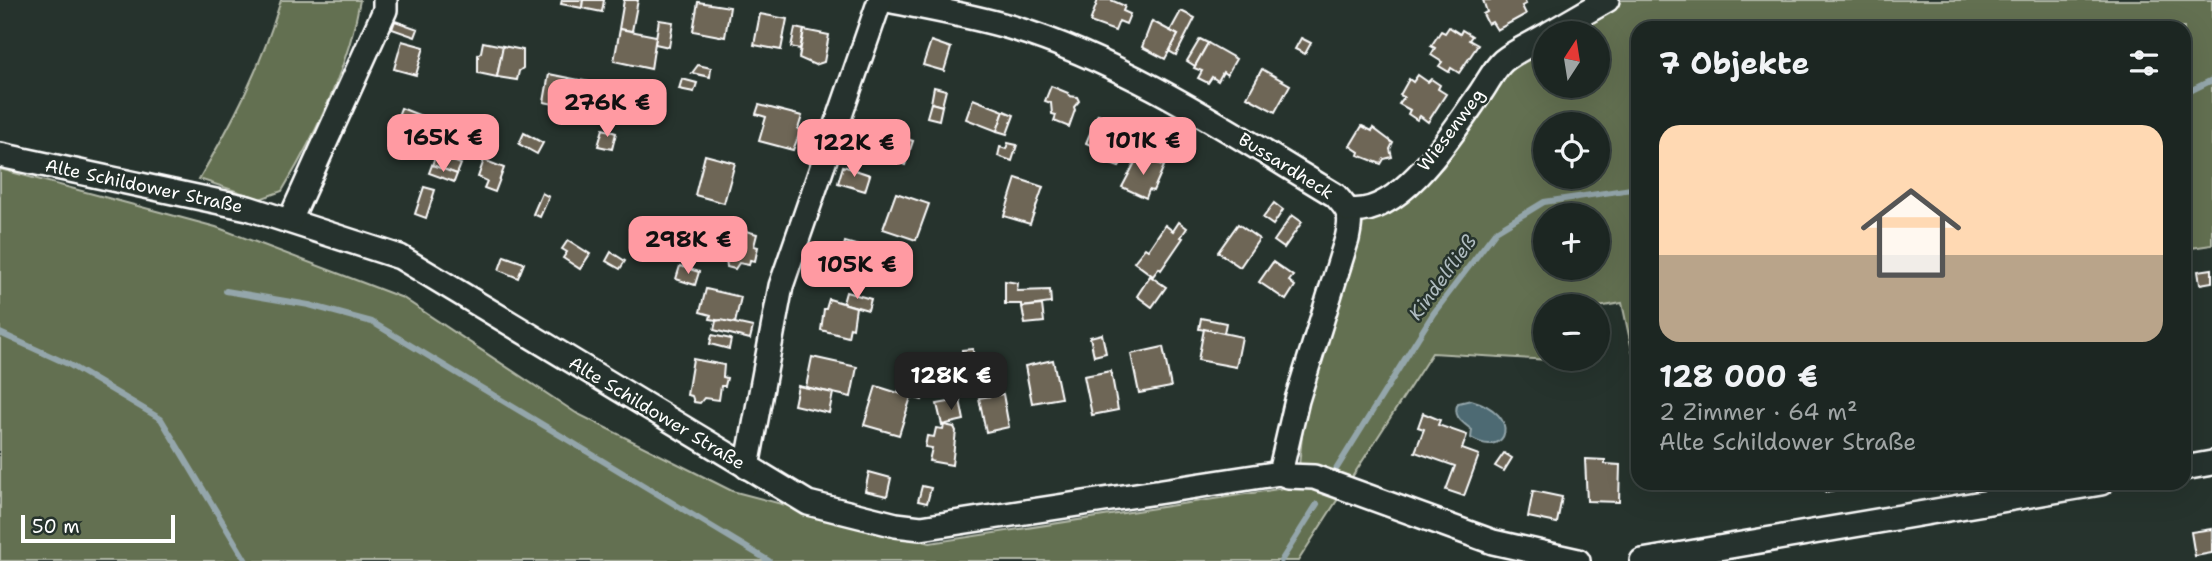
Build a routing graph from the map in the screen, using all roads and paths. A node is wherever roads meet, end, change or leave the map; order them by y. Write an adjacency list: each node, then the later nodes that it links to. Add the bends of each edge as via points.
1 (385, 0): 9 (street, via 385,10)
2 (880, 0): 11 (street, via 781,286)
3 (888, 0): 8 (street, Bussardheck, via 1014,28 1082,55 1211,120 1335,195)
4 (1607, 0): 5 (street)
5 (1571, 21)
6 (1533, 43): 8 (street, Wiesenweg, via 1502,62 1446,142 1409,184 1377,206 1362,212)
7 (0, 155): 9 (street, Alte Schildower Straße)
8 (1349, 210): 13 (street, Bussardheck, via 1348,239 1297,400)
9 (290, 220): 11 (street, Alte Schildower Straße, via 400,257)
10 (2212, 463): 12 (street)
11 (747, 467): 13 (street, Alte Schildower Straße, via 808,503 921,528)
12 (2191, 467)
13 (1280, 473): 15 (street, Alte Schildower Straße, via 1314,477 1493,542)
14 (2060, 490): 16 (street)
15 (1577, 561)
16 (1642, 561)

